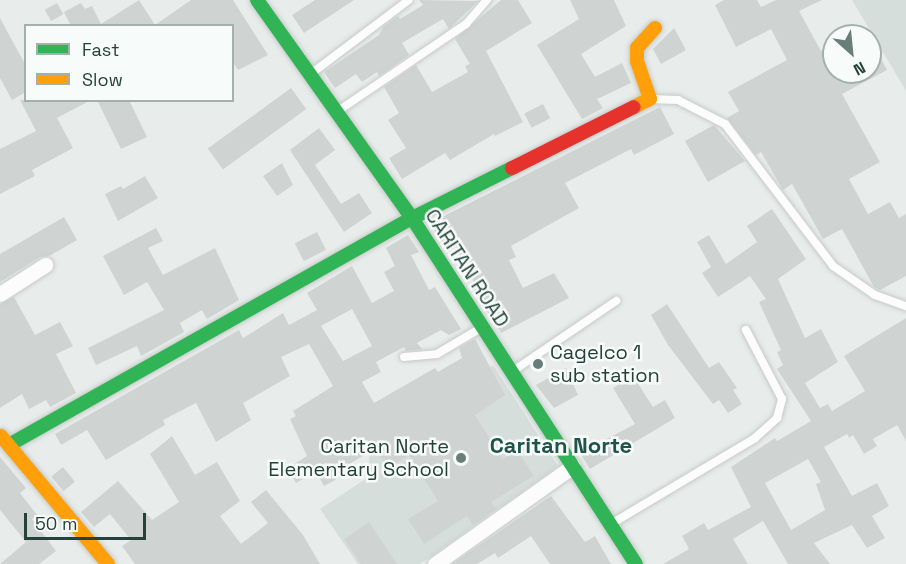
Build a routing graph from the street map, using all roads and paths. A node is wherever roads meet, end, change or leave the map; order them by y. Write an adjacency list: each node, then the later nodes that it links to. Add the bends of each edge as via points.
1 (257, 0): 5 (street, CARITAN ROAD)
2 (409, 0): 5 (lane)
3 (487, 0): 7 (lane, via 466,24)
4 (654, 28): 6 (street, via 637,48 637,61)
5 (310, 74): 7 (street, CARITAN ROAD)
6 (650, 99): 8 (street); 12 (lane, via 678,100 725,124 833,266 875,295)
7 (336, 112): 8 (street, CARITAN ROAD)
8 (412, 218): 13 (street, CARITAN ROAD); 17 (street)
9 (45, 265): 10 (street)
10 (0, 294)
11 (616, 301): 16 (lane)
12 (906, 306)
13 (483, 327): 15 (lane, via 437,354); 16 (street, CARITAN ROAD)
14 (746, 330): 19 (lane, via 782,399 777,418 755,438)
15 (404, 357)
16 (512, 372): 18 (street, CARITAN ROAD)
17 (4, 440): 20 (street)
18 (573, 466): 19 (street, CARITAN ROAD); 21 (street)
19 (611, 524): 22 (street, CARITAN ROAD)
20 (108, 564)
21 (435, 564)
22 (636, 564)

